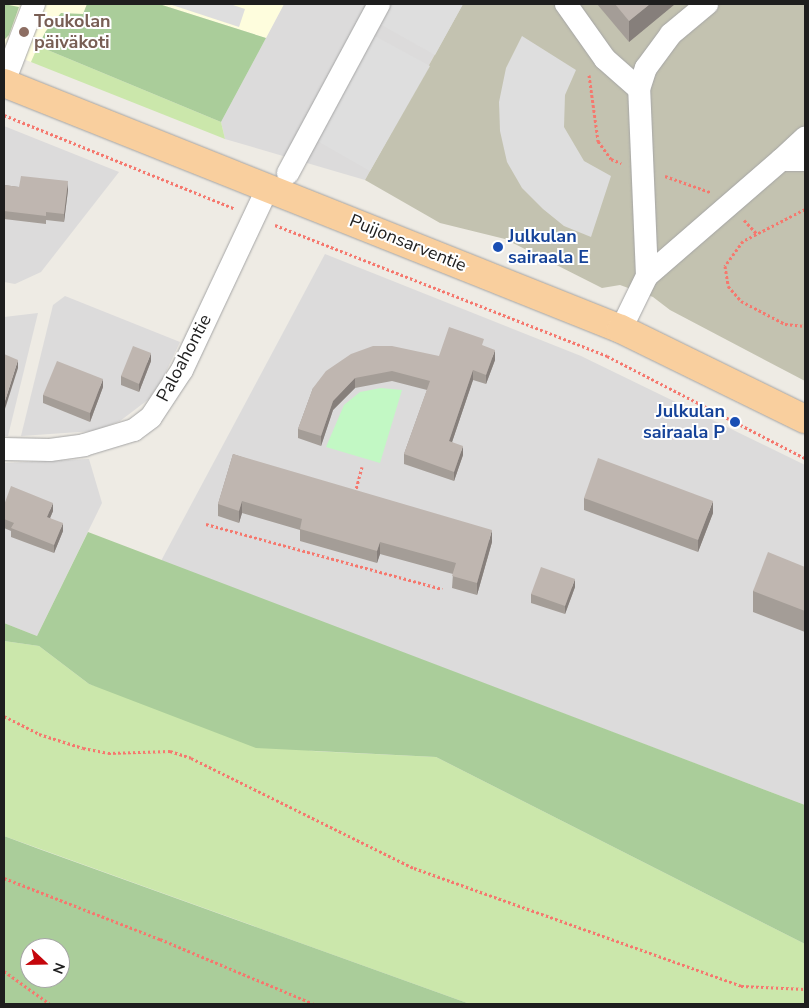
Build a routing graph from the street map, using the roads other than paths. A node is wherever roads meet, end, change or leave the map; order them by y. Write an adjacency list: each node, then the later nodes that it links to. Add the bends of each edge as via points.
1 (34, 4): 5 (street)
2 (379, 4): 10 (street, Paloahontie)
3 (566, 4): 6 (street, via 605,59)
4 (707, 4): 6 (street, via 671,34 646,68)
5 (4, 83): 10 (main road, Puijonsarventie)
6 (639, 89): 11 (street)
7 (805, 138): 8 (street)
8 (781, 160): 9 (street); 11 (street)
9 (805, 160)
10 (278, 180): 12 (main road, Puijonsarventie); 14 (street, Paloahontie, via 252,216 182,370 151,417 134,430 84,445 50,450)
11 (647, 276): 12 (street)
12 (620, 329): 13 (main road, Puijonsarventie)
13 (805, 419)
14 (4, 449)

